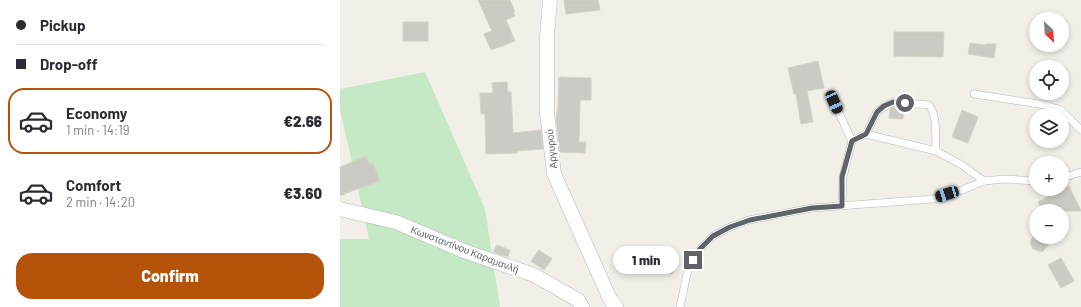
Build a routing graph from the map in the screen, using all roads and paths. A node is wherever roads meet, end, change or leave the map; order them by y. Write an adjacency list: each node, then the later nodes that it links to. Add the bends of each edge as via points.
1 (550, 0): 15 (street, Αργυρού, via 547,36 547,112 554,174 610,299)
2 (974, 94): 4 (lane, via 1045,105 1061,110)
3 (834, 102): 6 (lane)
4 (1081, 130)
5 (866, 134): 6 (lane); 7 (lane); 7 (lane, via 877,112 884,106 893,102 929,105 934,120)
6 (852, 141): 12 (lane, via 842,177)
7 (936, 151): 10 (lane, via 962,164)
8 (1081, 172): 9 (lane)
9 (1069, 176)
10 (984, 181): 11 (lane); 12 (lane, via 933,199)
11 (1029, 181)
12 (842, 206): 16 (lane, via 812,208 750,220 713,236 698,251 688,269)
13 (340, 209): 14 (street, Κωνσταντίνου Καραμανλή, via 396,222 464,251 534,275 578,300)
14 (582, 307)
15 (616, 307)
16 (680, 307)

